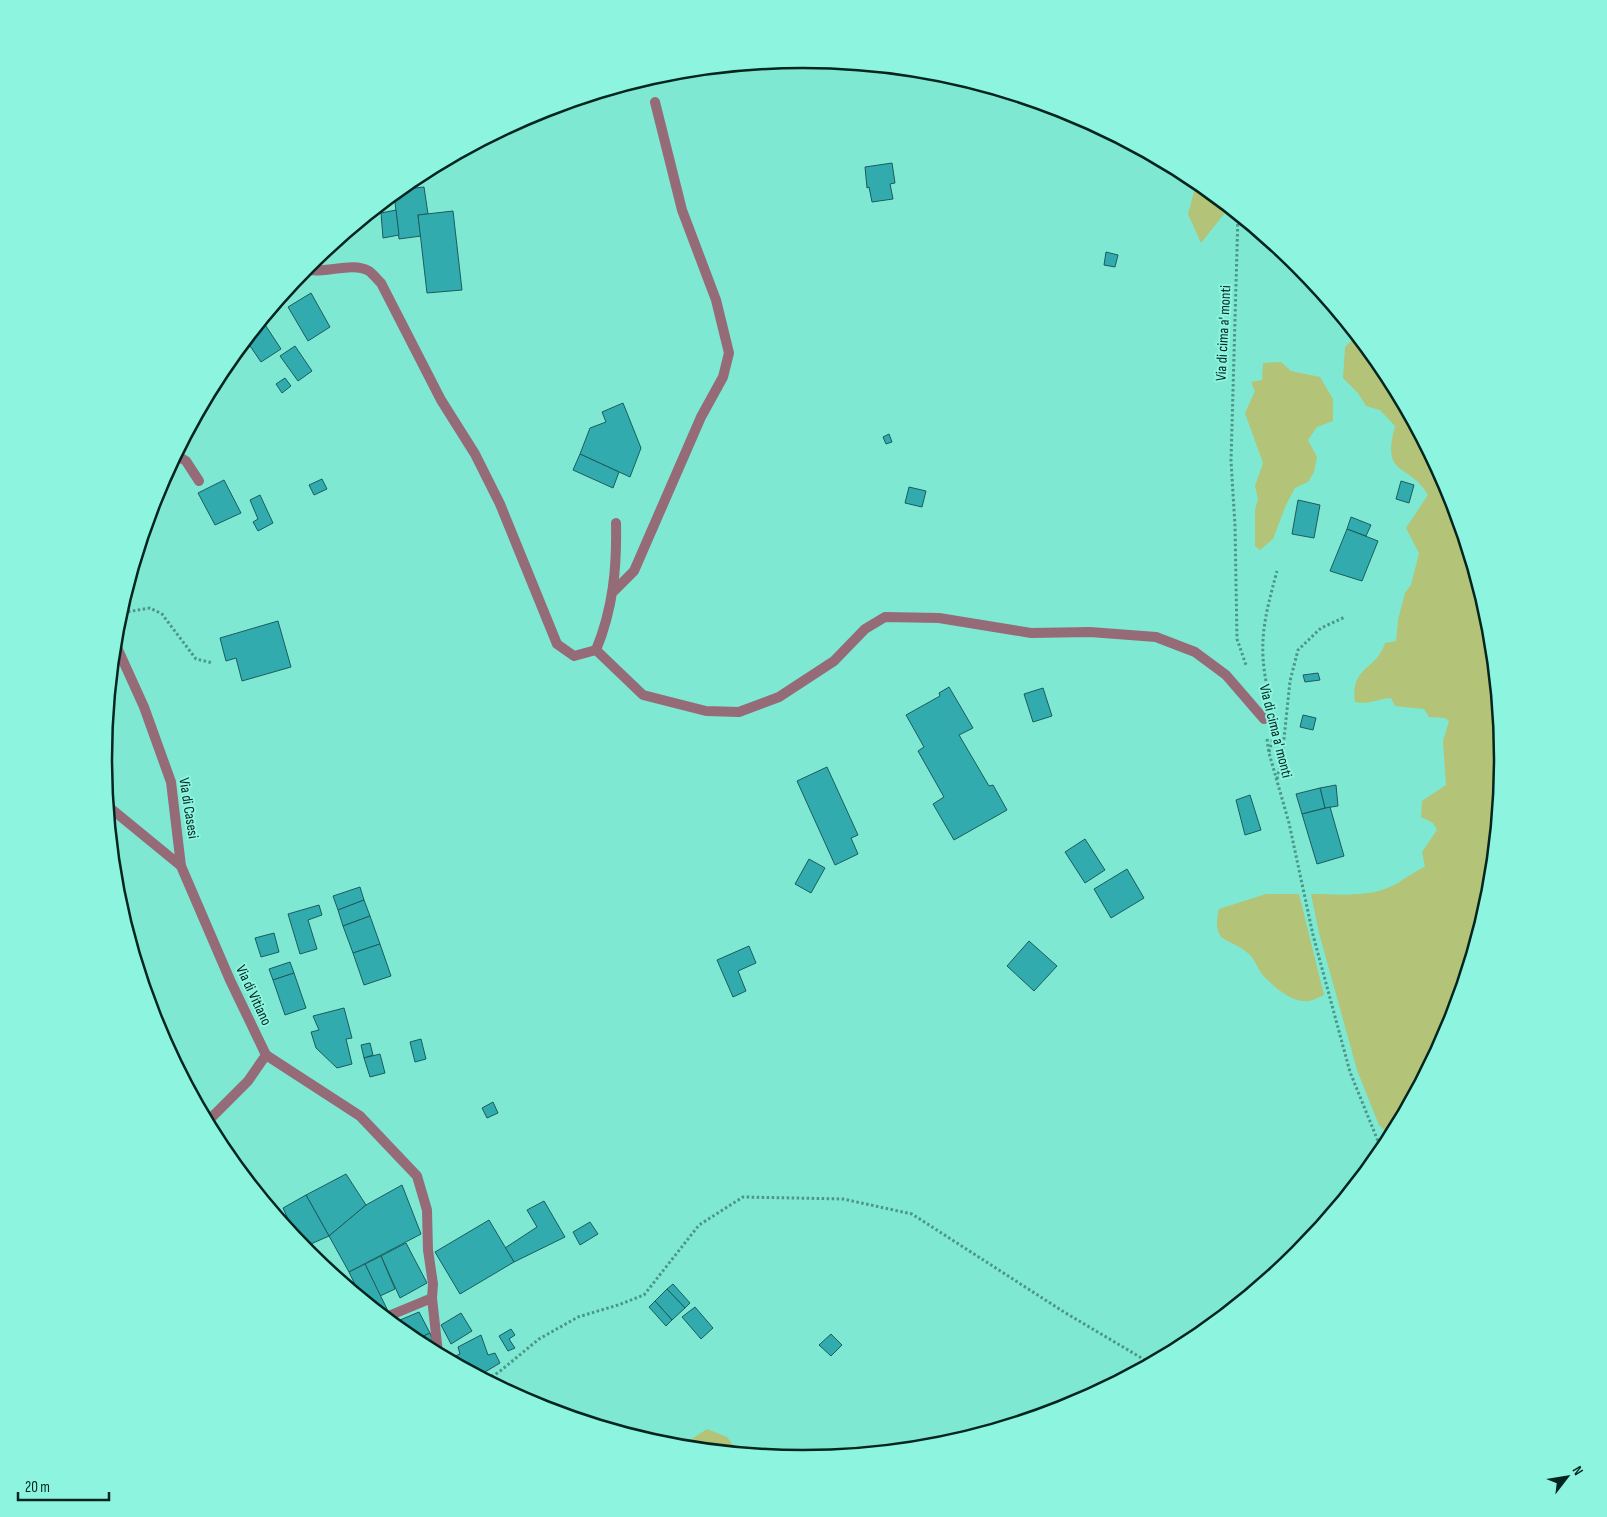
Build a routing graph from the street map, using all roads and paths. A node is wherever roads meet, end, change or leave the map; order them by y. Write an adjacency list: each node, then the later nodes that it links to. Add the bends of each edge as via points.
1 (655, 102): 8 (street, via 682,210 716,300 729,353 723,377 701,417 634,571)
2 (1238, 221): 14 (path, Via di cima a' monti, via 1231,461 1237,639)
3 (313, 272): 11 (street, via 352,268 368,271 381,283 500,504 558,644 574,656)
4 (182, 458): 5 (street)
5 (199, 481)
6 (616, 523): 8 (street)
7 (1278, 571): 15 (path, via 1263,622 1262,668)
8 (614, 591): 11 (street, via 606,626)
9 (129, 612): 13 (path, via 150,608 162,614 196,659)
10 (1345, 618): 19 (path, via 1320,628 1298,650 1290,681 1282,758)
11 (596, 650): 16 (street, via 643,695 706,711 739,712 779,697 834,661 865,629 885,617 939,618 1030,634 1090,632 1156,637 1195,652 1226,675)
12 (120, 655): 21 (street, Via di Casesi, via 144,707 171,782)
13 (213, 664)
14 (1246, 666)
15 (1270, 700)
16 (1264, 719): 18 (path, Via di cima a' monti)
17 (1275, 734): 18 (path)
18 (1269, 753): 19 (path, Via di cima a' monti)
19 (1276, 781): 24 (path, Via di cima a' monti, via 1350,1072)
20 (115, 812): 21 (street)
21 (181, 866): 22 (street, Via di Vitiano)
22 (266, 1055): 23 (street, via 248,1081); 25 (street, via 360,1116 417,1176 427,1210)
23 (213, 1116)
24 (1378, 1142)
25 (432, 1298): 26 (street); 27 (street)
26 (393, 1314)
27 (437, 1344)
28 (1144, 1360): 29 (path, via 912,1214 843,1199 742,1197 699,1225 644,1294 578,1317 539,1339)
29 (493, 1375)

